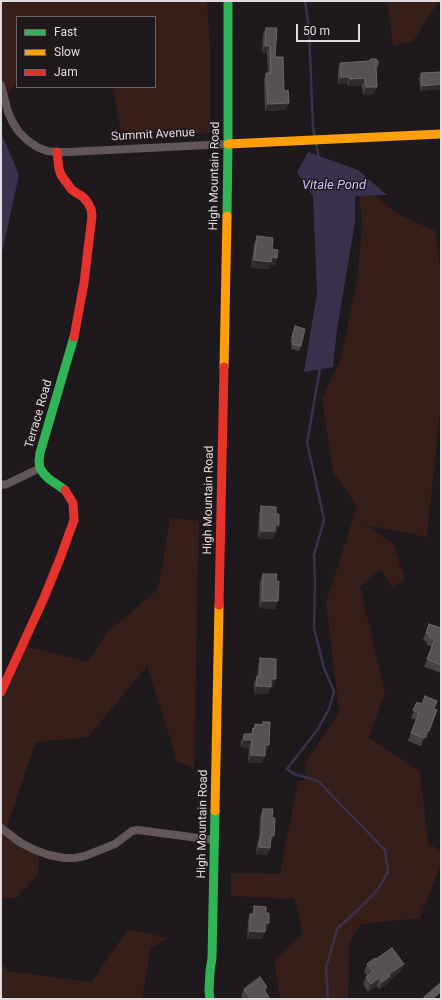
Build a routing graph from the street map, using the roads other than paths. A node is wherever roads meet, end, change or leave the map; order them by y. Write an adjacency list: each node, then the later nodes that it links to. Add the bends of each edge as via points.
1 (228, 1): 4 (main road, High Mountain Road)
2 (1, 85): 5 (street, Summit Avenue, via 8,112 19,132 37,147)
3 (441, 134): 4 (main road, Summit Avenue)
4 (228, 144): 5 (street, Summit Avenue); 10 (main road, High Mountain Road)
5 (57, 152): 6 (main road, Terrace Road, via 61,175 72,190 88,203 92,216 80,308 73,341 40,453)
6 (40, 468): 7 (street); 8 (main road, via 69,495 73,503 74,520 44,598)
7 (1, 485)
8 (1, 692)
9 (1, 828): 10 (street, via 34,850 64,858 85,856 115,844 132,831 138,830)
10 (214, 840): 12 (main road, High Mountain Road)
11 (441, 988): 13 (street)
12 (210, 999)
13 (426, 999)

